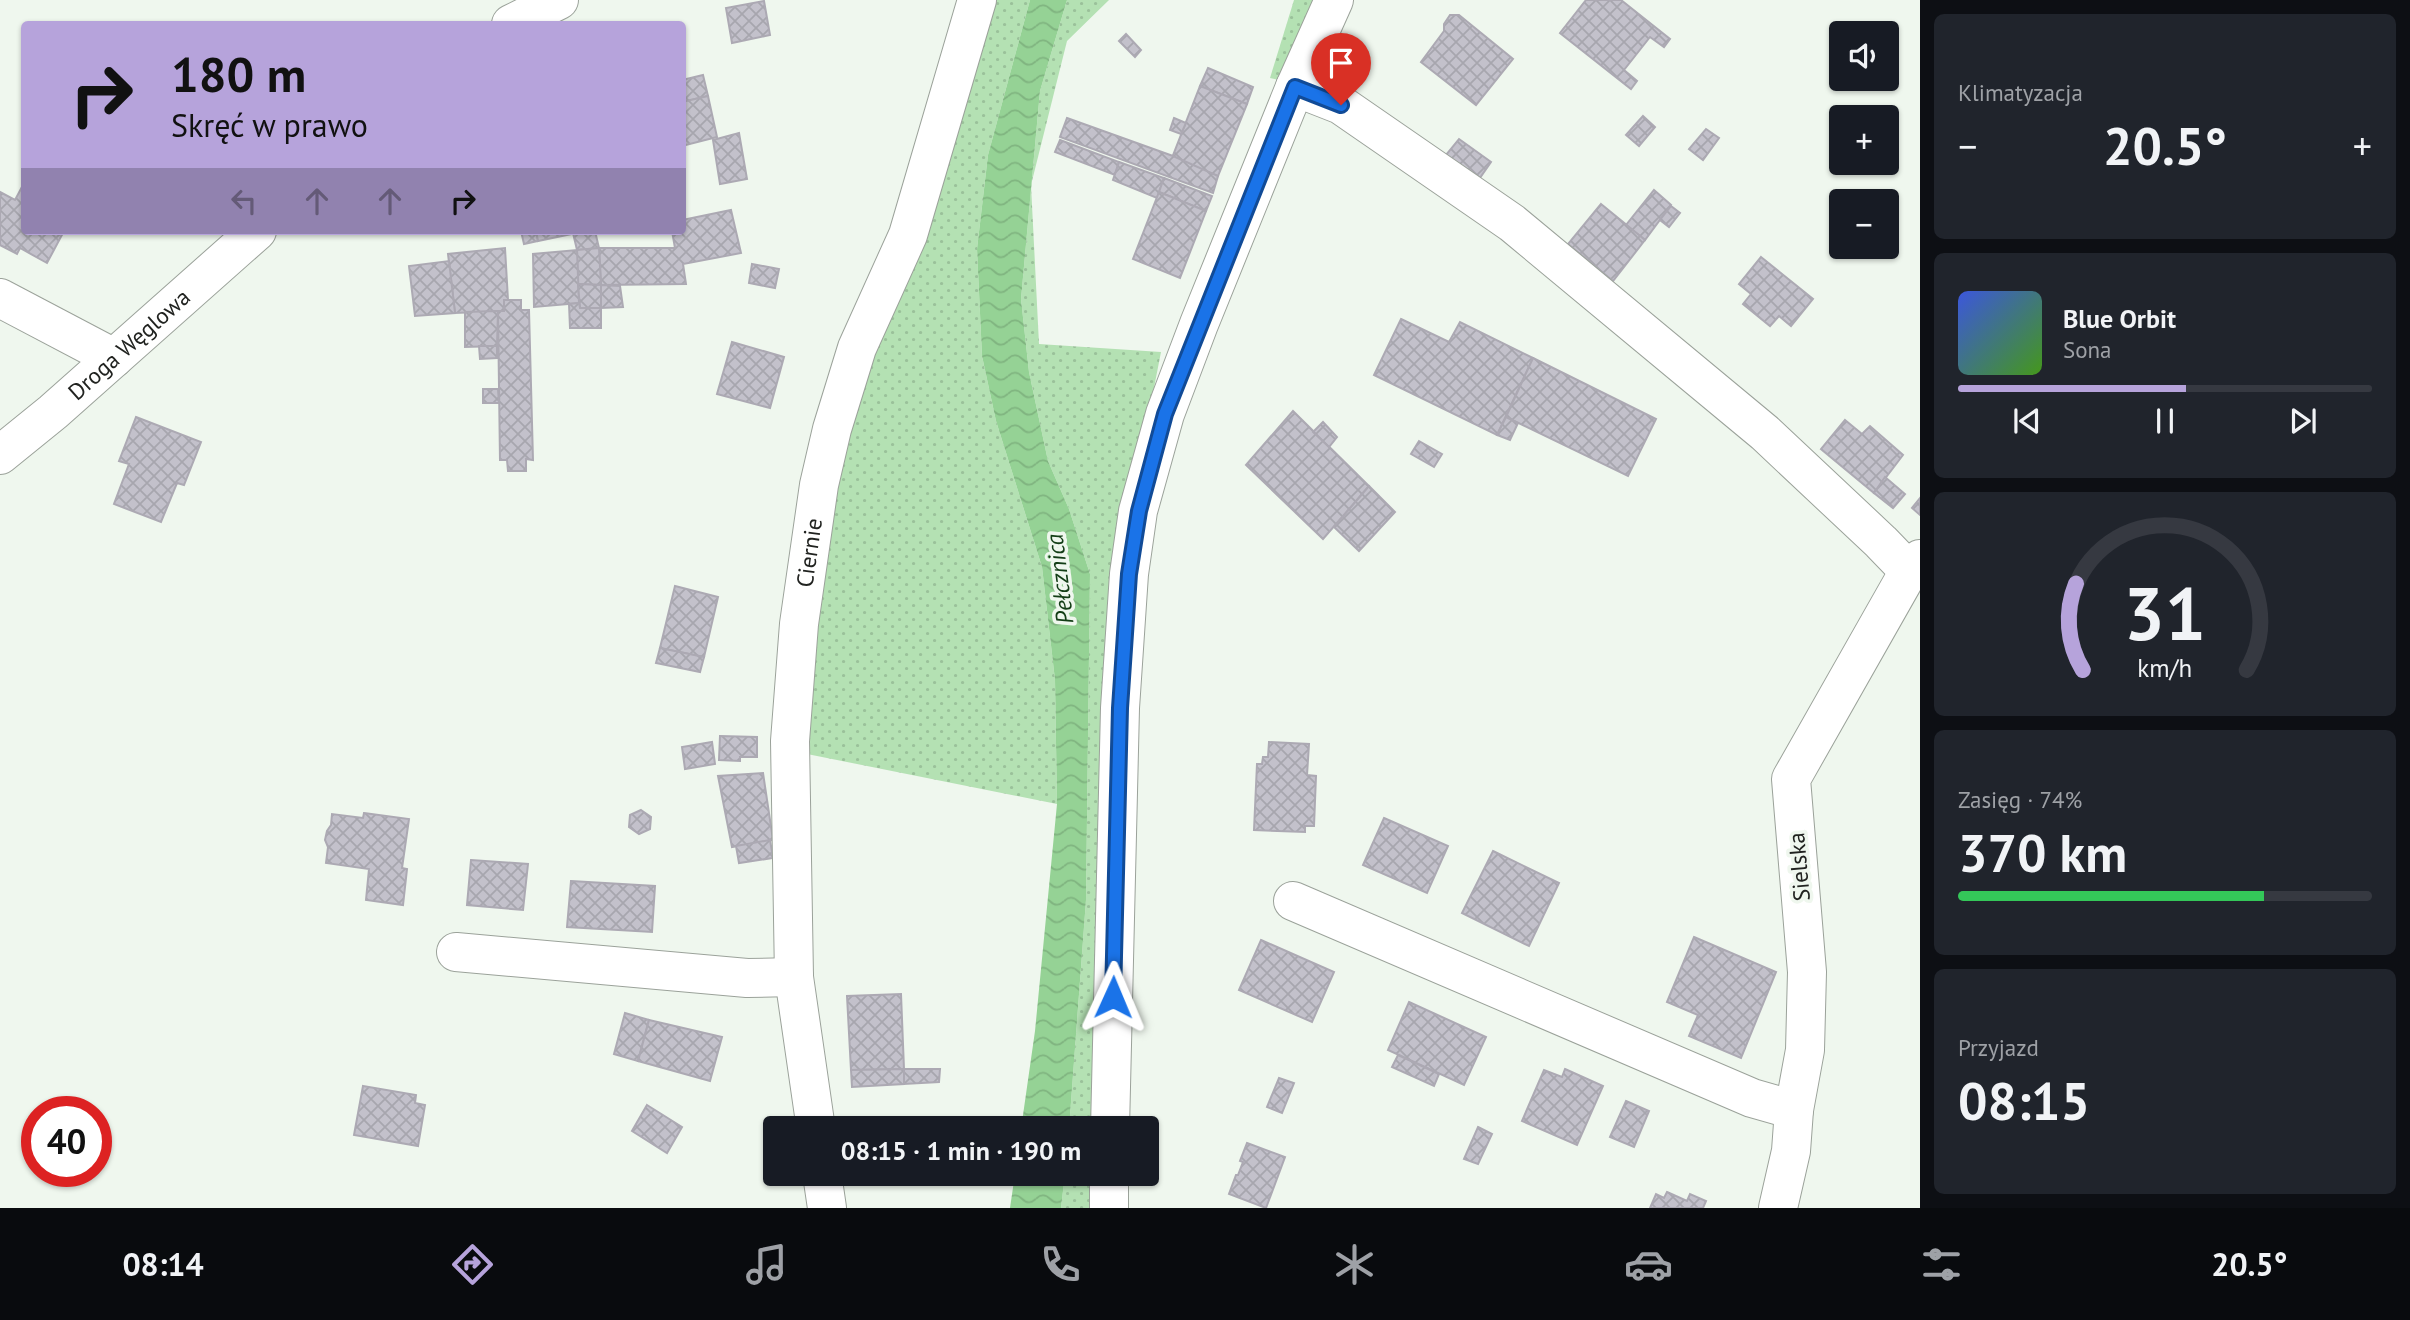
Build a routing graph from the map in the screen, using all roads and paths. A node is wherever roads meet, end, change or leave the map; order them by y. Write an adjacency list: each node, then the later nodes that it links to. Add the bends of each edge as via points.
1 (559, 0): 4 (street)
2 (977, 0): 13 (street, Ciernie, via 908,235 857,348 819,485 799,624 790,741)
3 (1334, 0): 5 (street)
4 (517, 21)
5 (1295, 87): 10 (street, via 1341,105 1512,223 1765,432 1881,542); 16 (street, via 1165,414 1139,511 1129,574 1120,708)
6 (252, 235): 8 (street, Droga Węglowa)
7 (0, 298): 8 (street)
8 (114, 358): 9 (street, Droga Węglowa)
9 (0, 455)
10 (1914, 565): 14 (street, Sielska, via 1791,779 1807,972 1805,1050)
11 (1293, 901): 14 (street, via 1752,1098)
12 (456, 952): 13 (street, via 747,978)
13 (794, 977): 15 (street, Ciernie)
14 (1794, 1110): 21 (street, Sielska, via 1791,1151)
15 (814, 1116)
16 (1110, 1116)
17 (824, 1186): 19 (street)
18 (1109, 1186): 20 (street)
19 (827, 1208)
20 (1109, 1208)
21 (1778, 1208)

